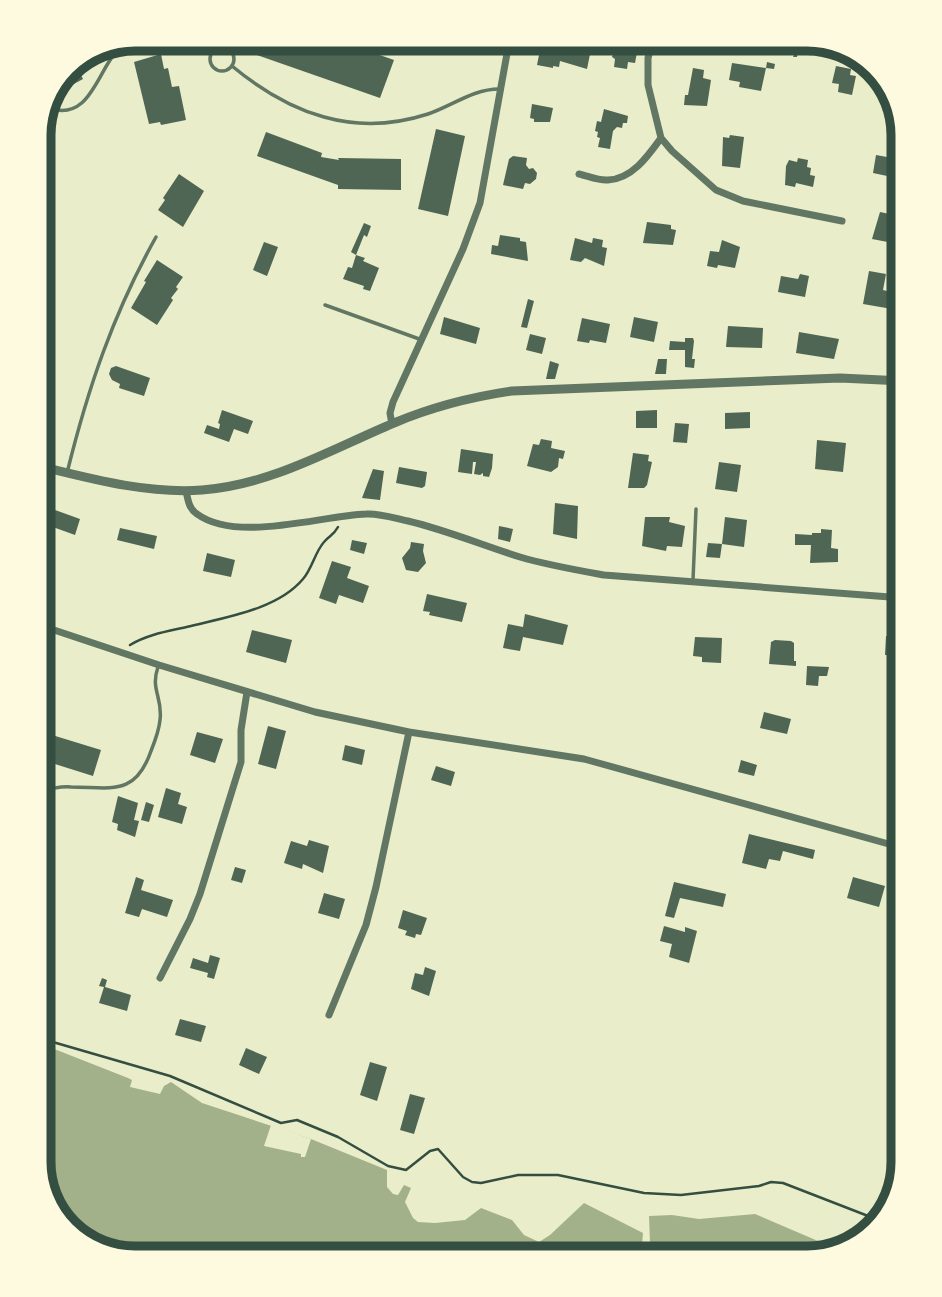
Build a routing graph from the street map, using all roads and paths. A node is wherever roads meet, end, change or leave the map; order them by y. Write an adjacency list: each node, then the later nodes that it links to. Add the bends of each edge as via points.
1 (212, 51): 6 (lane, via 210,61 216,69 225,71)
2 (232, 51): 6 (lane)
3 (507, 51): 7 (street)
4 (650, 51): 9 (street, via 648,85)
5 (115, 53): 8 (lane, via 89,96 66,110)
6 (233, 66): 7 (lane, via 272,96 302,110 364,124 411,119 486,89)
7 (501, 89): 14 (street, via 480,203)
8 (55, 109)
9 (661, 138): 10 (street, via 624,176 607,180); 11 (street, via 716,190 743,201)
10 (579, 174)
11 (842, 220)
12 (156, 237): 18 (lane, via 117,313)
13 (325, 305): 14 (lane)
14 (422, 340): 16 (street, via 393,402)
15 (891, 380): 16 (street, via 840,378 512,391 461,400)
16 (392, 424): 19 (street, via 268,477)
17 (51, 469): 18 (street)
18 (67, 473): 19 (street, via 134,487)
19 (186, 491): 21 (street, via 196,514 228,525)
20 (696, 509): 22 (lane)
21 (344, 516): 22 (street, via 368,514 409,521 567,569); 25 (path, via 293,589 244,611 147,636 130,644)
22 (694, 580): 23 (street)
23 (891, 597)
24 (51, 629): 25 (street)
25 (126, 655): 26 (street)
26 (159, 665): 27 (street); 29 (lane, via 153,681 160,705 159,729 146,766 136,778 116,788)
27 (247, 692): 28 (street); 31 (street, via 242,762 200,894)
28 (409, 732): 30 (street, via 584,759); 32 (street, via 366,925)
29 (51, 790)
30 (891, 844)
31 (160, 978)
32 (329, 1015)
33 (51, 1042): 34 (path, via 170,1076 281,1123 297,1120 393,1168 406,1170 438,1149 463,1177 481,1183 518,1175 558,1175 644,1193 681,1195 783,1183)
34 (871, 1216)

